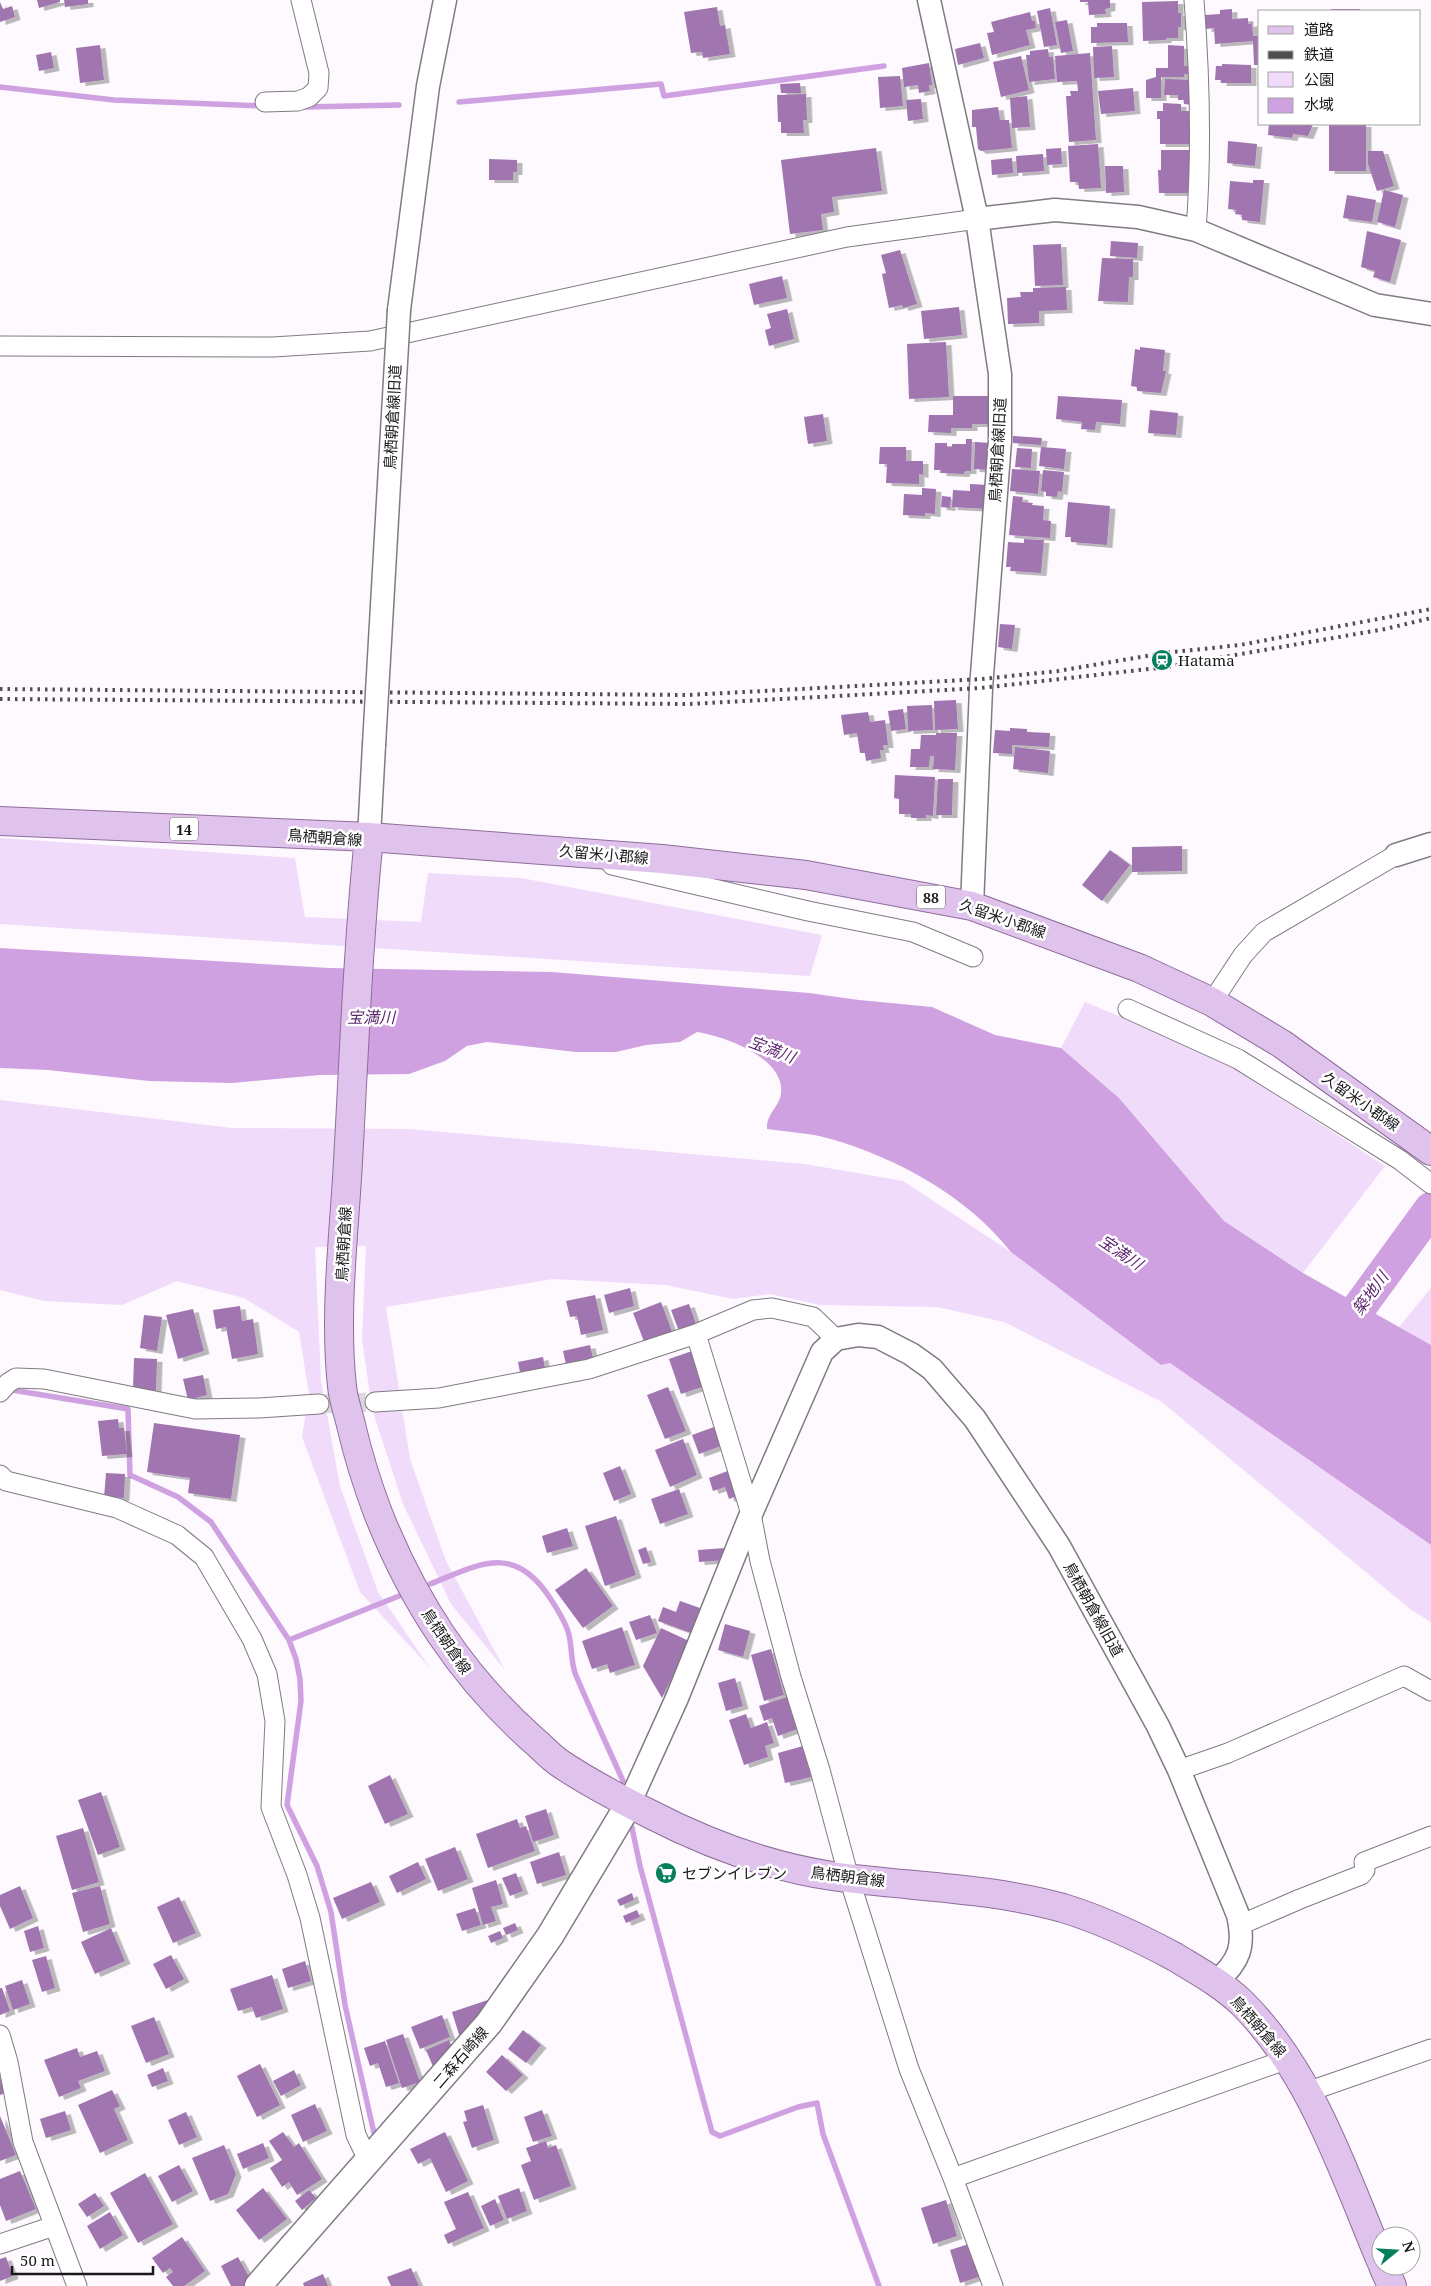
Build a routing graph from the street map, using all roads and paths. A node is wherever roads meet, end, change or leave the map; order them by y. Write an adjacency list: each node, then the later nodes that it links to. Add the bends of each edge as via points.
1 (301, 0): 5 (street, via 319,73 318,88 309,97 298,101)
2 (445, 0): 11 (street, 鳥栖朝倉線旧道, bridge, via 428,86 399,310)
3 (929, 0): 6 (street, 鳥栖朝倉線旧道)
4 (1194, 0): 7 (street, via 1201,130)
5 (265, 102)
6 (977, 219): 7 (street, via 1024,212 1075,210 1138,217); 9 (street, via 847,237 370,341 273,347); 15 (street, 鳥栖朝倉線旧道, via 1000,374 1000,441 981,688)
7 (1196, 230): 8 (street, via 1375,305)
8 (1431, 314)
9 (0, 346)
10 (0, 821): 11 (main road, 鳥栖朝倉線 / 14)
11 (369, 838): 13 (main road, 久留米小郡線 / 88); 31 (main road, 鳥栖朝倉線, via 340,1346 342,1390 363,1475 392,1548 427,1614 467,1672 512,1721 559,1763)
12 (1431, 844): 14 (street)
13 (544, 849): 15 (main road, 久留米小郡線 / 88, via 806,874); 16 (street, via 808,911 913,932)
14 (1396, 855): 17 (street, via 1264,932 1243,955)
15 (972, 906): 17 (main road, 久留米小郡線 / 88, via 1139,968)
16 (974, 957)
17 (1212, 1002): 19 (main road, 久留米小郡線 / 88, via 1282,1044)
18 (1128, 1009): 20 (street, via 1238,1059 1400,1160)
19 (1431, 1151)
20 (1431, 1184)
21 (696, 1334): 22 (street, via 753,1310 772,1308 813,1317); 25 (street, via 589,1369 439,1398); 28 (street)
22 (829, 1345): 28 (street); 30 (street, 鳥栖朝倉線旧道, via 858,1335 878,1337 932,1369 975,1419 1059,1546)
23 (8, 1375): 24 (street, via 8,1383); 26 (street, via 196,1409)
24 (0, 1392)
25 (375, 1402)
26 (319, 1404)
27 (0, 1475): 40 (street, via 6,1480 117,1508 178,1535 204,1557 252,1639 267,1674 275,1721 271,1807 310,1918 356,2135)
28 (751, 1514): 31 (street, via 677,1698); 33 (street, via 791,1677)
29 (1431, 1691): 30 (street, via 1404,1676 1228,1753)
30 (1179, 1770): 34 (street, 鳥栖朝倉線旧道)
31 (629, 1804): 33 (main road, 鳥栖朝倉線, via 736,1854); 40 (main road, 二森石崎線, via 550,1936 489,2023)
32 (1431, 1836): 34 (street, via 1364,1862 1365,1870 1361,1875)
33 (849, 1878): 35 (main road, 鳥栖朝倉線, via 977,1892 1064,1909 1141,1938); 41 (street, via 910,2069)
34 (1240, 1925): 35 (street, 鳥栖朝倉線旧道, via 1240,1951 1232,1967)
35 (1216, 1982): 38 (main road, 鳥栖朝倉線, via 1246,2008)
36 (0, 2035): 42 (street, via 23,2142)
37 (1431, 2048): 39 (street)
38 (1288, 2059): 39 (main road, 鳥栖朝倉線); 41 (street)
39 (1307, 2092): 43 (main road, 鳥栖朝倉線, via 1348,2177)
40 (369, 2162): 46 (main road, 二森石崎線)
41 (954, 2178): 47 (street)
42 (54, 2226): 44 (street); 45 (street)
43 (1371, 2236)
44 (0, 2244)
45 (77, 2286)
46 (258, 2286)
47 (993, 2286)

